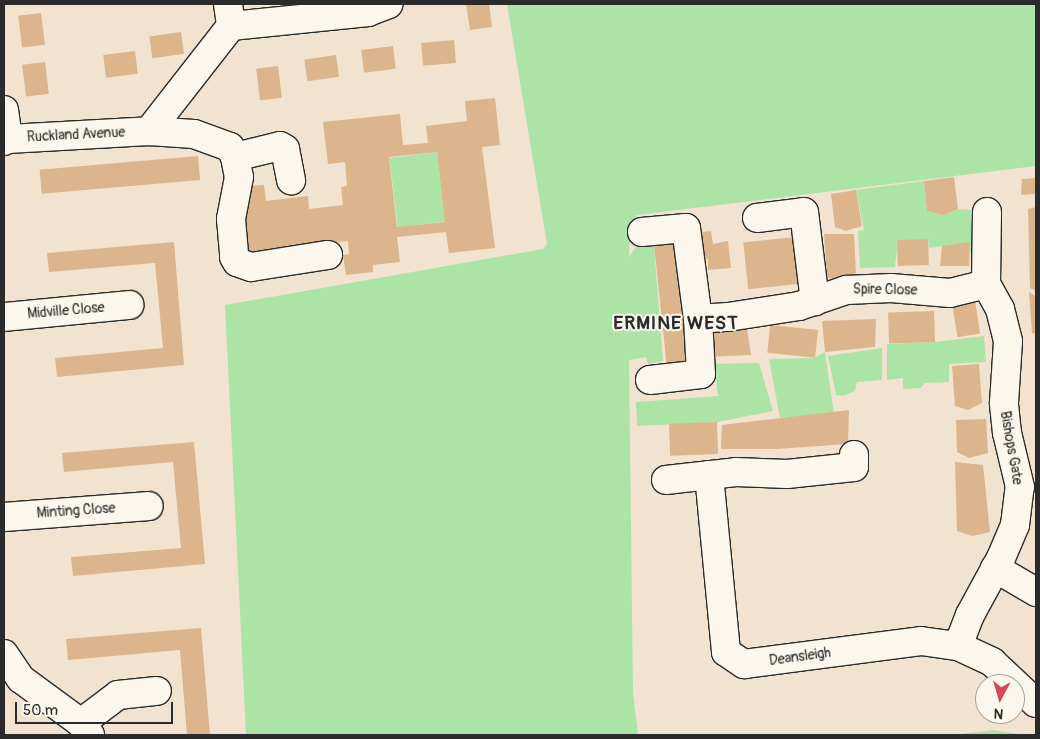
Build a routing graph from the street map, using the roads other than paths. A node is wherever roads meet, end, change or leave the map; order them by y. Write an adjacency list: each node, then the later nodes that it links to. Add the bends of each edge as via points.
1 (389, 4): 2 (street, via 368,12)
2 (230, 15): 4 (street)
3 (4, 110): 5 (street)
4 (149, 130): 5 (street, Ruckland Avenue); 6 (street, Ruckland Avenue, via 194,134)
5 (6, 140)
6 (232, 152): 7 (street, via 280,146 285,149); 11 (street, via 239,177 230,219 237,262 251,267)
7 (291, 180)
8 (986, 212): 12 (street, Bishops Gate)
9 (757, 218): 13 (street, via 804,212)
10 (642, 232): 16 (street, via 686,228)
11 (328, 256)
12 (986, 284): 13 (street, Spire Close, via 950,293 892,288 846,290); 23 (street, Bishops Gate, via 1000,309 1008,341 1004,403 1007,433 1020,487 1015,525)
13 (815, 301): 16 (street, Spire Close, via 728,317)
14 (129, 305): 15 (street, Midville Close)
15 (4, 317)
16 (698, 319): 17 (street, via 701,374)
17 (650, 380)
18 (854, 466): 19 (street, via 787,474 736,472)
19 (709, 475): 20 (street); 25 (street, Deansleigh, via 726,652 744,664 921,641)
20 (666, 480)
21 (149, 506): 22 (street, Minting Close)
22 (4, 517)
23 (995, 568): 24 (street); 25 (street, Bishops Gate)
24 (1036, 592)
25 (958, 646): 28 (street, Deansleigh, via 992,662)
26 (4, 654): 29 (street, via 21,679)
27 (157, 691): 29 (street, via 118,695)
28 (1036, 702)
29 (86, 729)

